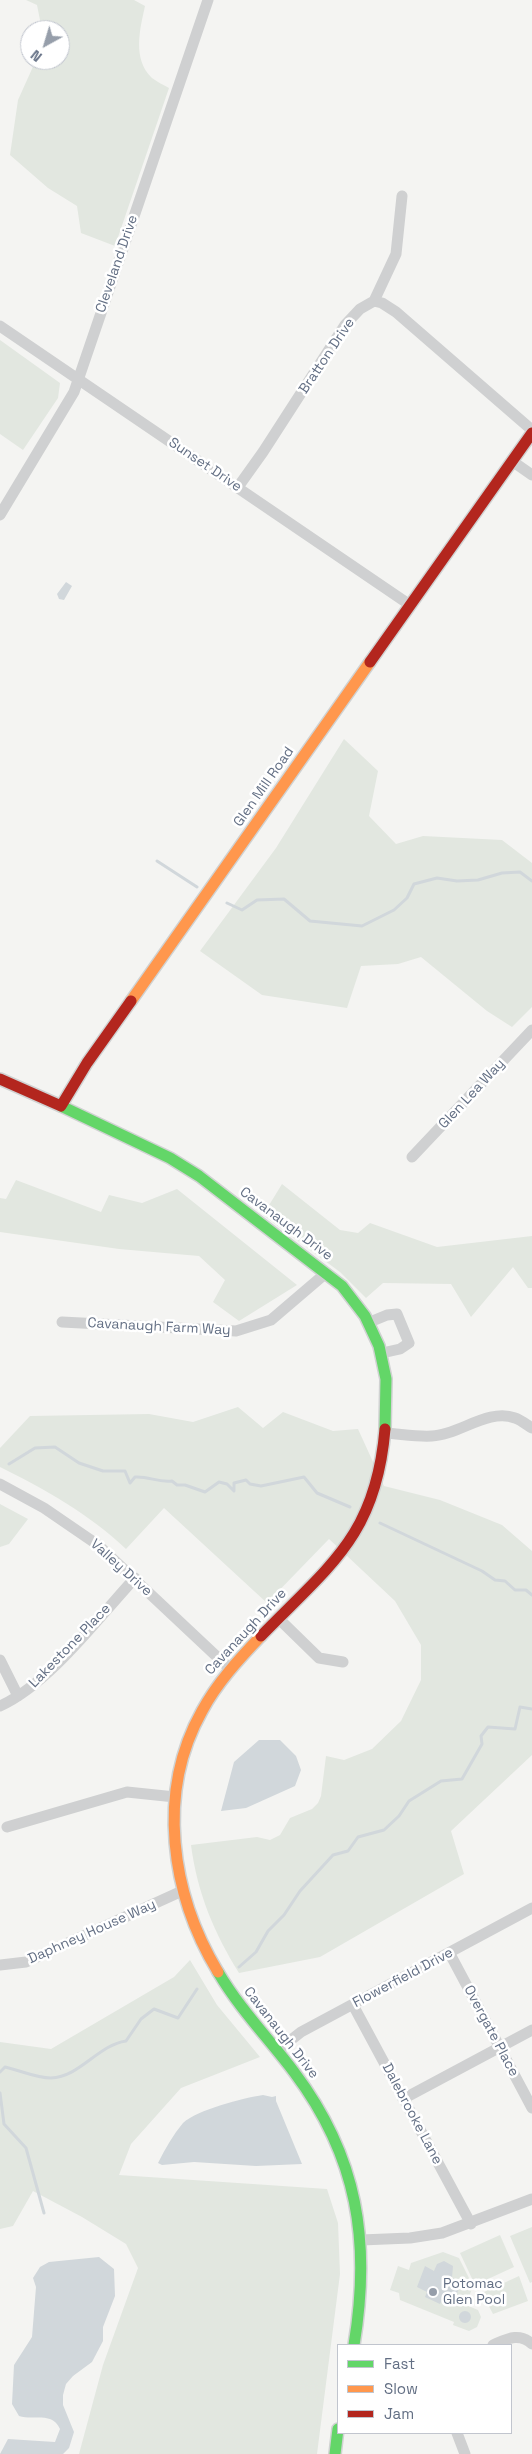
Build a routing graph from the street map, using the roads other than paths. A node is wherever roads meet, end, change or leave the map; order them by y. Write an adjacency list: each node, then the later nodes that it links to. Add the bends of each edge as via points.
1 (208, 0): 5 (street, Cleveland Drive)
2 (402, 196): 3 (street, via 396,254)
3 (374, 300): 6 (street, via 396,312); 9 (street, Bratton Drive, via 345,325)
4 (0, 326): 5 (street, Sunset Drive)
5 (78, 380): 9 (street, Sunset Drive); 10 (street, Cleveland Drive, via 74,392)
6 (532, 431): 7 (street, Glen Mill Road)
7 (512, 461): 8 (street); 11 (street, Glen Mill Road)
8 (532, 475)
9 (238, 487): 11 (street, Sunset Drive)
10 (0, 515)
11 (410, 606): 14 (street, Glen Mill Road, via 87,1063)
12 (532, 1030): 15 (street, Glen Lea Way)
13 (0, 1079): 14 (street)
14 (60, 1106): 16 (street, Cavanaugh Drive, via 170,1158 199,1176)
15 (412, 1157)
16 (326, 1273): 17 (street, Cavanaugh Farm Way, via 271,1320 236,1331); 18 (street, Cavanaugh Drive, via 358,1303)
17 (62, 1322)
18 (370, 1322): 19 (street, Cavanaugh Drive, via 380,1340); 19 (street, via 397,1314 408,1343)
19 (382, 1354): 21 (street, Cavanaugh Drive, via 388,1399)
20 (532, 1428): 21 (street, via 515,1418 500,1416 433,1436)
21 (385, 1433): 24 (street, Cavanaugh Drive, via 372,1499 359,1528 321,1576)
22 (0, 1484): 23 (street, Valley Drive, via 82,1533)
23 (135, 1578): 27 (street, Valley Drive); 28 (street, Lakestone Place, via 41,1679)
24 (278, 1618): 26 (street, via 319,1658); 27 (street, Cavanaugh Drive)
25 (0, 1660): 28 (street)
26 (342, 1662)
27 (230, 1669): 30 (street, Cavanaugh Drive, via 212,1691 195,1723 182,1758)
28 (18, 1696): 29 (street, Lakestone Place)
29 (0, 1706)
30 (175, 1797): 31 (street, via 127,1792); 32 (street, Cavanaugh Drive, via 174,1840)
31 (7, 1827)
32 (182, 1891): 35 (street, Daphney House Way, via 26,1962); 39 (street, Cavanaugh Drive, via 196,1932 216,1971)
33 (532, 1908): 34 (street, Flowerfield Drive)
34 (450, 1954): 36 (street, Flowerfield Drive); 38 (street, Overgate Place)
35 (0, 1965)
36 (353, 2005): 39 (street, Flowerfield Drive, via 301,2032); 40 (street, Dalebrooke Lane)
37 (532, 2030): 38 (street)
38 (499, 2047): 40 (street); 41 (street, Overgate Place)
39 (277, 2051): 44 (street, Cavanaugh Drive, via 322,2114 344,2160 357,2201)
40 (403, 2098): 43 (street, Dalebrooke Lane)
41 (532, 2108)
42 (532, 2199): 43 (street)
43 (471, 2224): 44 (street, via 426,2235)
44 (361, 2240): 45 (street, Cavanaugh Drive, via 364,2274)
45 (354, 2344)
46 (495, 2344): 47 (street, via 513,2336 526,2338)
47 (532, 2344)
48 (337, 2434): 50 (street)
49 (456, 2434): 51 (street)
50 (335, 2454)
51 (465, 2454)

